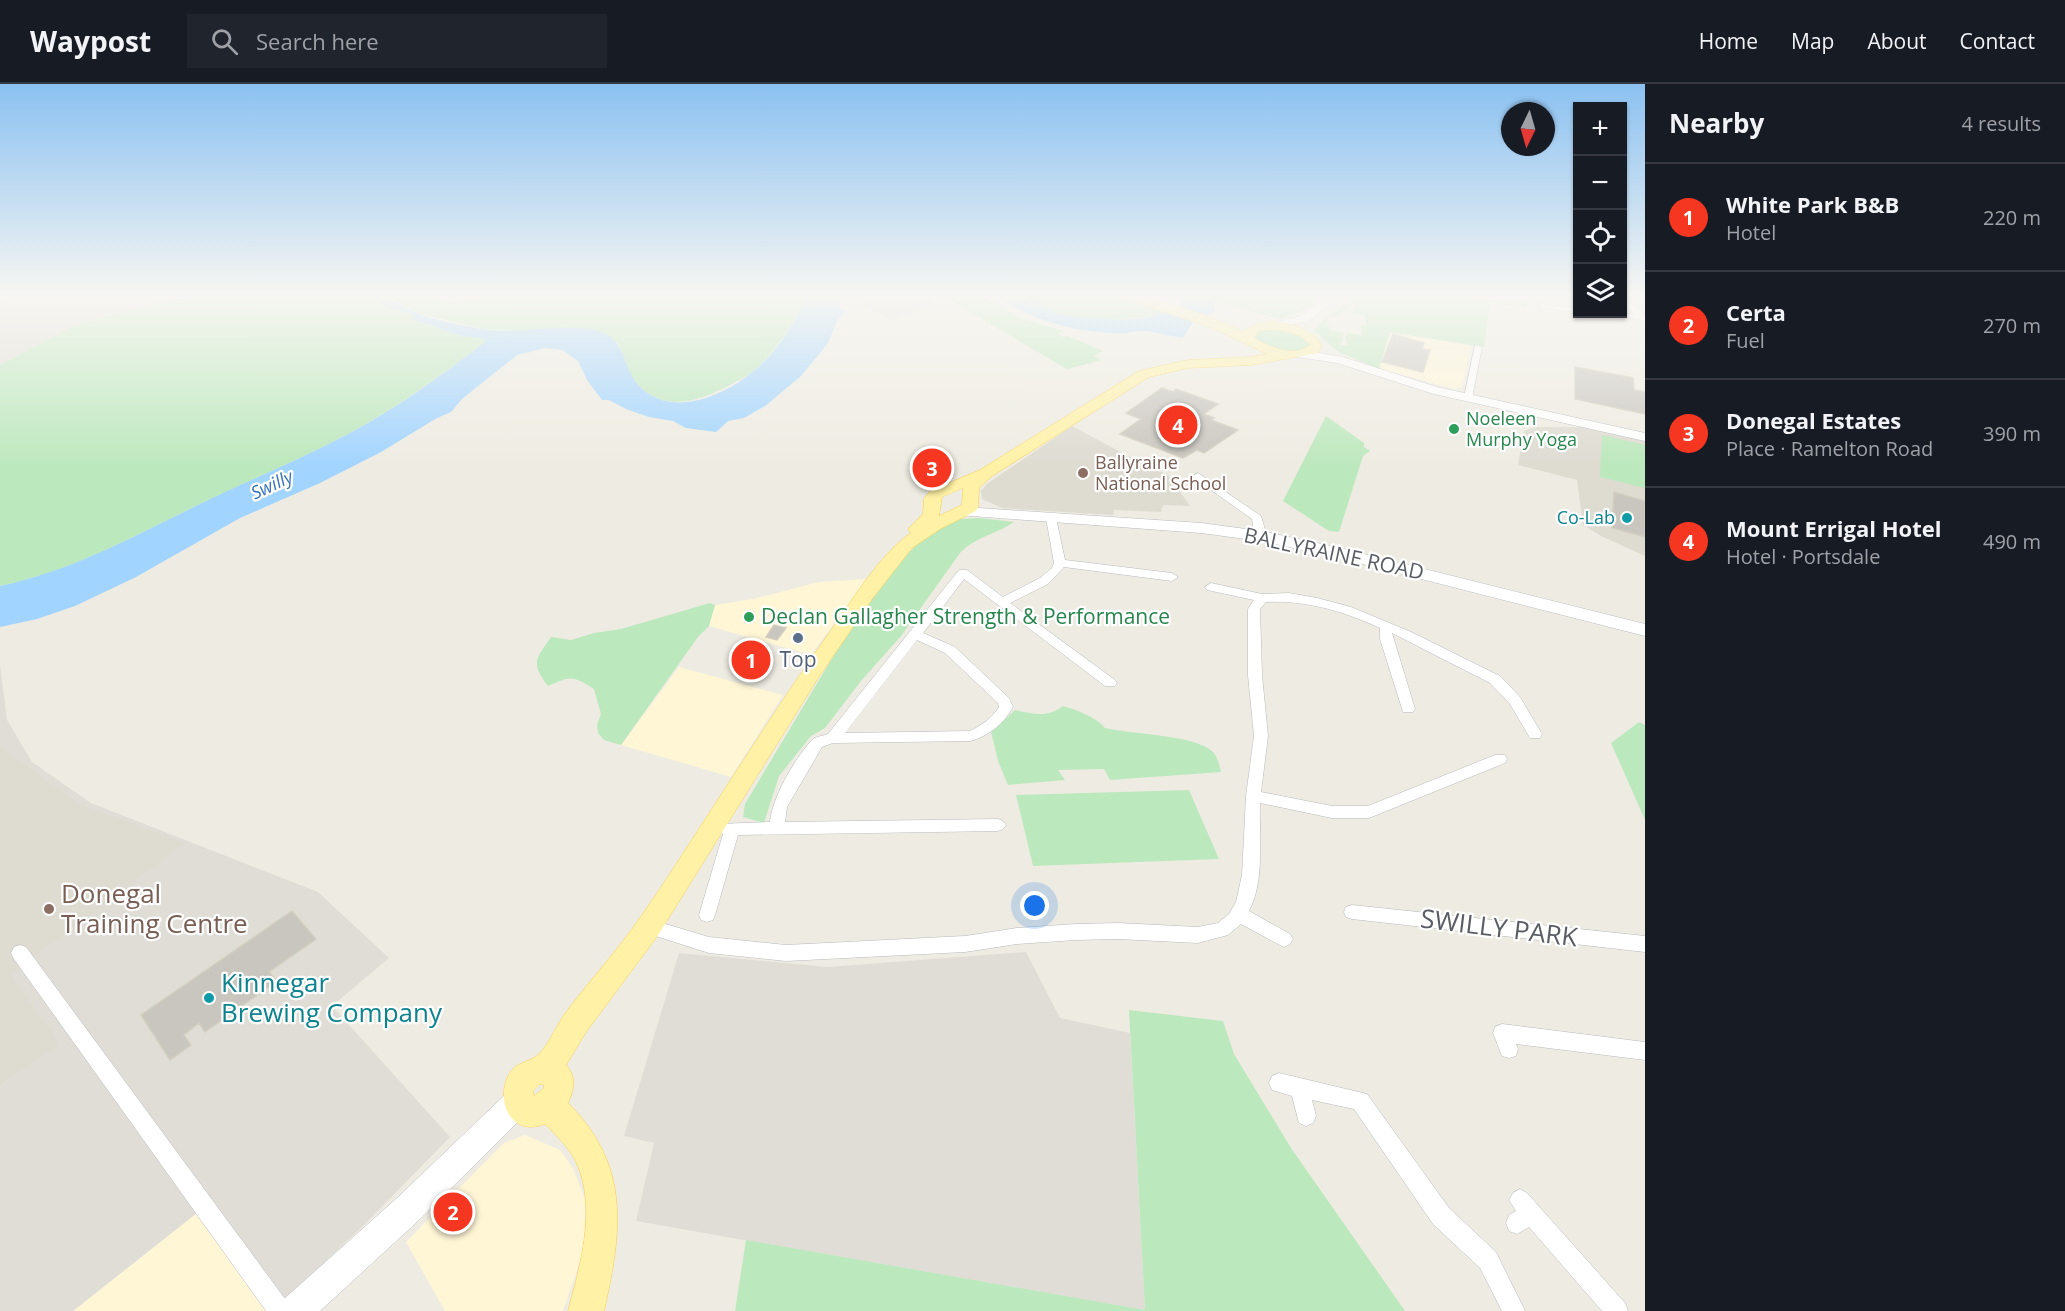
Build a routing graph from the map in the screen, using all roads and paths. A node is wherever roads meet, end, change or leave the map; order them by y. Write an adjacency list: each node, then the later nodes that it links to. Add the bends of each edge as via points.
1 (1252, 353): 7 (main road)
2 (1290, 353): 6 (main road)
3 (1298, 353): 6 (main road)
4 (1336, 353): 8 (main road)
5 (1477, 353): 9 (street)
6 (1295, 354): 7 (main road); 8 (main road, via 1329,357)
7 (1234, 361): 11 (main road, via 1188,364 1144,374)
8 (1355, 365): 9 (main road)
9 (1468, 398): 10 (main road)
10 (1645, 437)
11 (986, 473): 13 (main road); 14 (main road, via 971,487)
12 (1198, 476): 16 (street, via 1257,518)
13 (938, 498): 14 (main road, via 945,512); 17 (main road, via 931,514)
14 (966, 506): 15 (main road, BALLYRAINE ROAD); 17 (main road)
15 (1051, 518): 16 (main road, BALLYRAINE ROAD); 18 (street)
16 (1261, 536): 24 (main road, BALLYRAINE ROAD)
17 (906, 544): 33 (main road, via 837,633)
18 (1060, 563): 19 (street); 22 (street, via 1054,574)
19 (1172, 577)
20 (1211, 587): 21 (street)
21 (1262, 598): 23 (street, via 1327,605); 31 (street, via 1254,609 1261,736)
22 (1004, 601): 25 (street, via 963,573); 26 (street)
23 (1386, 627): 27 (street, via 1386,639); 28 (street, via 1501,682)
24 (1645, 630)
25 (915, 634): 29 (street); 29 (street, via 950,650 1004,700 1003,712 971,736)
26 (1110, 683)
27 (1408, 709)
28 (1535, 734)
29 (833, 738): 34 (street, via 817,743 796,776 779,807)
30 (1500, 759): 31 (street, via 1369,812 1332,812)
31 (1253, 796): 36 (street, via 1250,875)
32 (998, 825): 34 (street)
33 (723, 828): 34 (street); 37 (street); 38 (main road)
34 (777, 829)
35 (1353, 912): 40 (street, SWILLY PARK)
36 (1238, 914): 38 (street, via 1222,930 1198,934 1076,932 965,944 786,953 709,945); 39 (street)
37 (707, 915)
38 (650, 927): 46 (main road, via 576,1022 547,1069 526,1075 518,1088)
39 (1284, 939)
40 (1645, 944)
41 (20, 953): 49 (street)
42 (1509, 1049): 43 (street, via 1502,1033)
43 (1645, 1051)
44 (1279, 1083): 45 (street)
45 (1300, 1088): 47 (street); 52 (street, via 1360,1101 1441,1216 1488,1260)
46 (534, 1104): 50 (main road, via 407,1210); 51 (main road, via 572,1129 590,1155 602,1196 598,1253)
47 (1306, 1116)
48 (1522, 1212): 53 (street)
49 (280, 1311)
50 (296, 1311)
51 (586, 1311)
52 (1514, 1311)
53 (1617, 1311)

